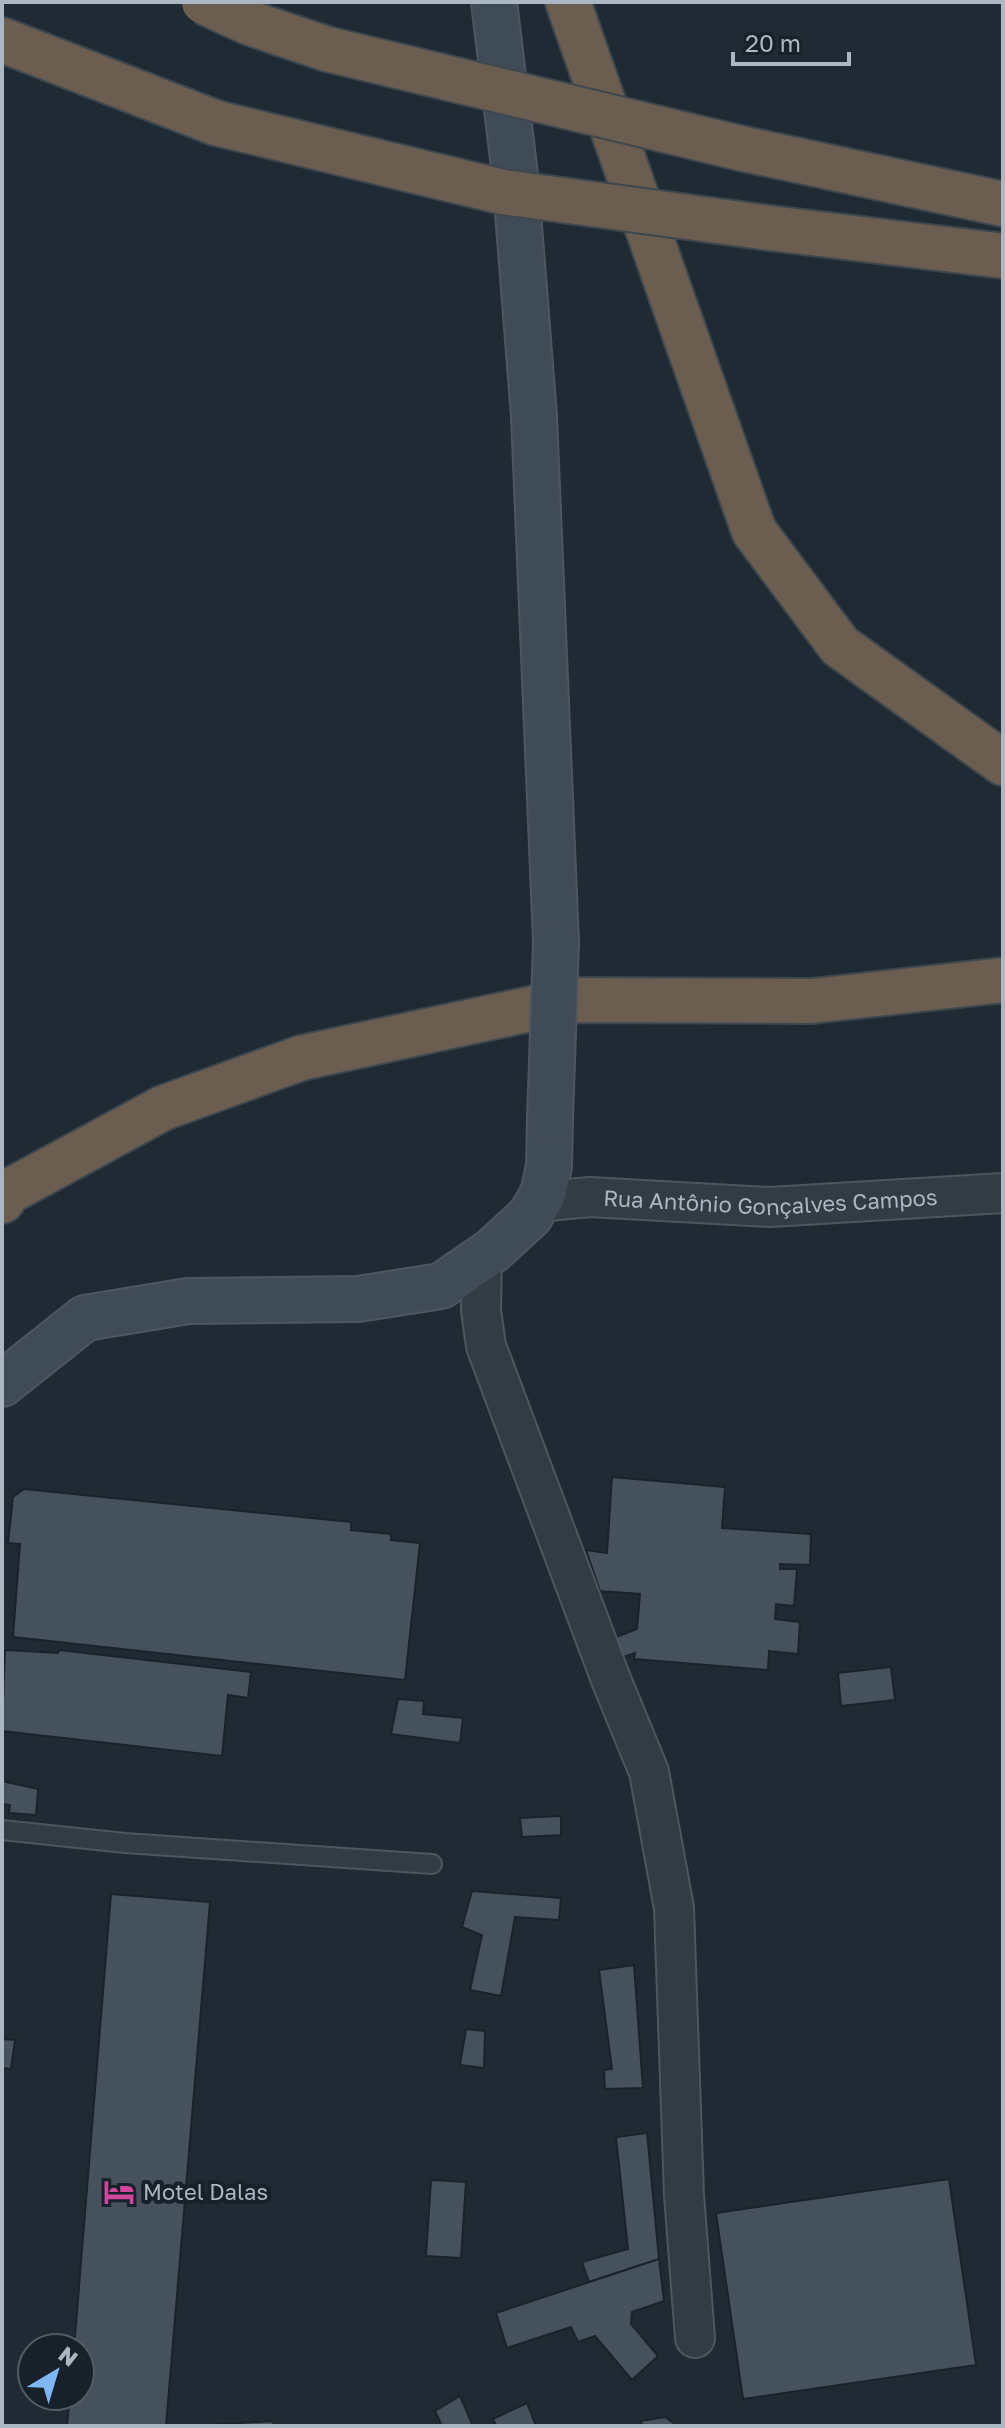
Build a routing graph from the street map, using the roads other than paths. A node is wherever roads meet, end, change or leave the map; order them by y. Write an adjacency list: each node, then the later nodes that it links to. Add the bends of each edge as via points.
1 (204, 2): 5 (highway, bridge, via 327,49 744,149)
2 (494, 2): 11 (street, bridge, via 515,175 534,416 556,942 549,1166)
3 (568, 2): 7 (highway, via 754,531 840,646)
4 (2, 40): 6 (highway, bridge, via 216,123 503,192)
5 (1003, 204)
6 (1003, 256)
7 (1003, 763)
8 (1003, 980): 10 (highway, via 812,1001 572,1000 301,1058 163,1108 8,1192)
9 (1003, 1193): 11 (street, Rua Antônio Gonçalves Campos, via 770,1207 590,1197)
10 (2, 1201)
11 (537, 1202): 12 (street, via 530,1216)
12 (482, 1258): 13 (street, via 441,1286 358,1299 188,1301 85,1318); 16 (street, via 486,1346 649,1772 674,1908 684,2195)
13 (2, 1384)
14 (2, 1830): 15 (lane)
15 (432, 1864)
16 (695, 2338)

